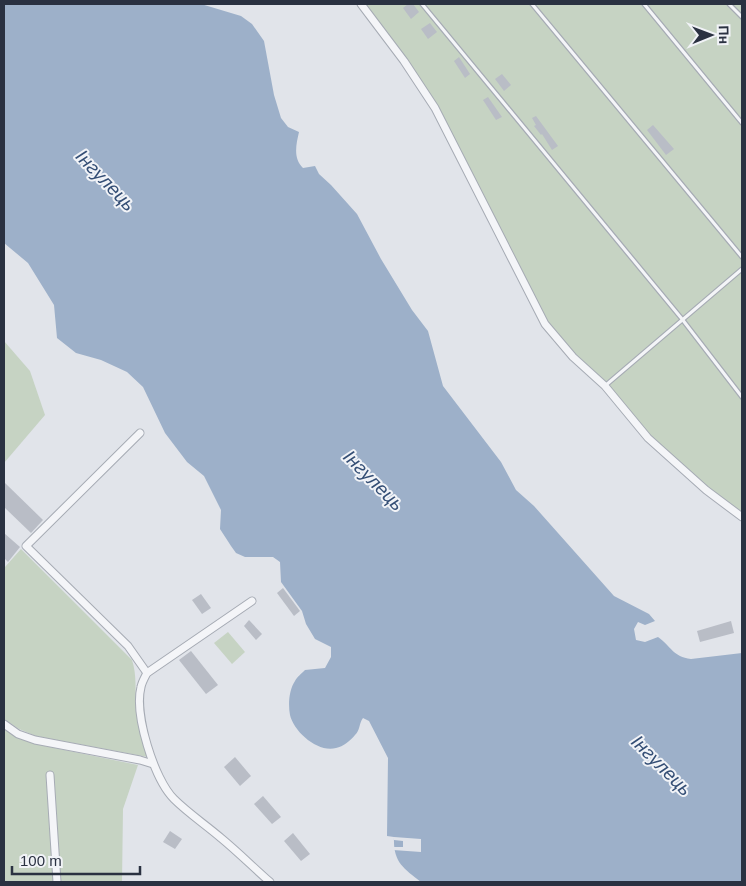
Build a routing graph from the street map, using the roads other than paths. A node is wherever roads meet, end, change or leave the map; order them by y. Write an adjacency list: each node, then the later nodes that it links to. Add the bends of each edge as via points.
1 (361, 4): 11 (street, via 435,108 545,324 573,357)
2 (422, 4): 10 (lane)
3 (532, 4): 8 (lane)
4 (644, 4): 7 (lane)
5 (729, 4): 6 (lane)
6 (742, 17)
7 (742, 123)
8 (742, 257)
9 (742, 269): 10 (lane)
10 (682, 319): 11 (lane); 12 (lane)
11 (605, 386): 14 (street, via 648,438)
12 (742, 397)
13 (140, 433): 16 (street, via 26,546 128,646)
14 (742, 517)
15 (252, 600): 16 (street)
16 (147, 673): 18 (street, via 141,688 141,706)
17 (4, 724): 18 (street, via 35,740)
18 (153, 764): 21 (street, via 173,798)
19 (50, 775): 20 (street)
20 (57, 882)
21 (270, 882)

